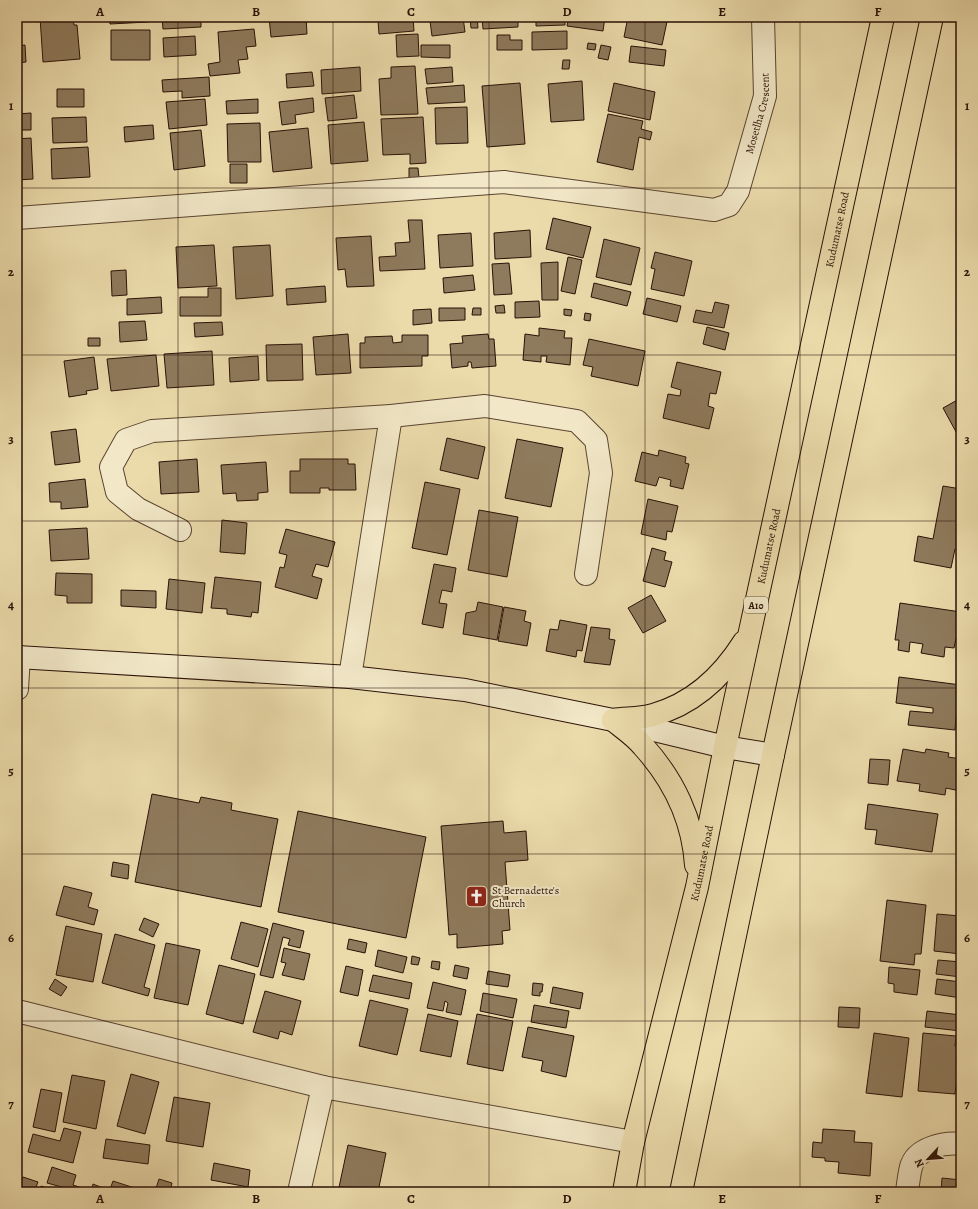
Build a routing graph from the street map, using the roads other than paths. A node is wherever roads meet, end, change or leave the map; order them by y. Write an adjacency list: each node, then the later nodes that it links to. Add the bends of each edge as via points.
1 (763, 17): 4 (street, Mosetlha Crescent, via 765,96 738,191 729,205 714,210 504,182)
2 (883, 17): 8 (main road, Kudumatse Road / A10)
3 (932, 17): 14 (main road)
4 (17, 218)
5 (391, 416): 6 (street, via 152,431 126,440 111,466 117,492 138,509); 7 (street, via 485,406 577,421 596,440 601,473); 10 (street)
6 (180, 530)
7 (586, 574)
8 (751, 632): 12 (main road, via 734,658 710,685 683,704 652,716); 13 (main road, Kudumatse Road / A10)
9 (18, 657): 10 (street); 11 (street)
10 (350, 677): 12 (street, via 465,690)
11 (17, 689)
12 (613, 720): 13 (street); 15 (main road, via 642,745 667,776 685,810 695,848)
13 (725, 747): 14 (street); 15 (main road, Kudumatse Road / A10)
14 (773, 755): 22 (main road)
15 (697, 887): 18 (main road, Kudumatse Road / A10)
16 (17, 1011): 17 (street)
17 (324, 1087): 18 (street); 20 (street)
18 (633, 1142): 21 (main road, Kudumatse Road / A10)
19 (961, 1144): 23 (street, via 938,1145 920,1154 911,1166)
20 (299, 1192)
21 (624, 1192)
22 (681, 1192)
23 (907, 1192)

